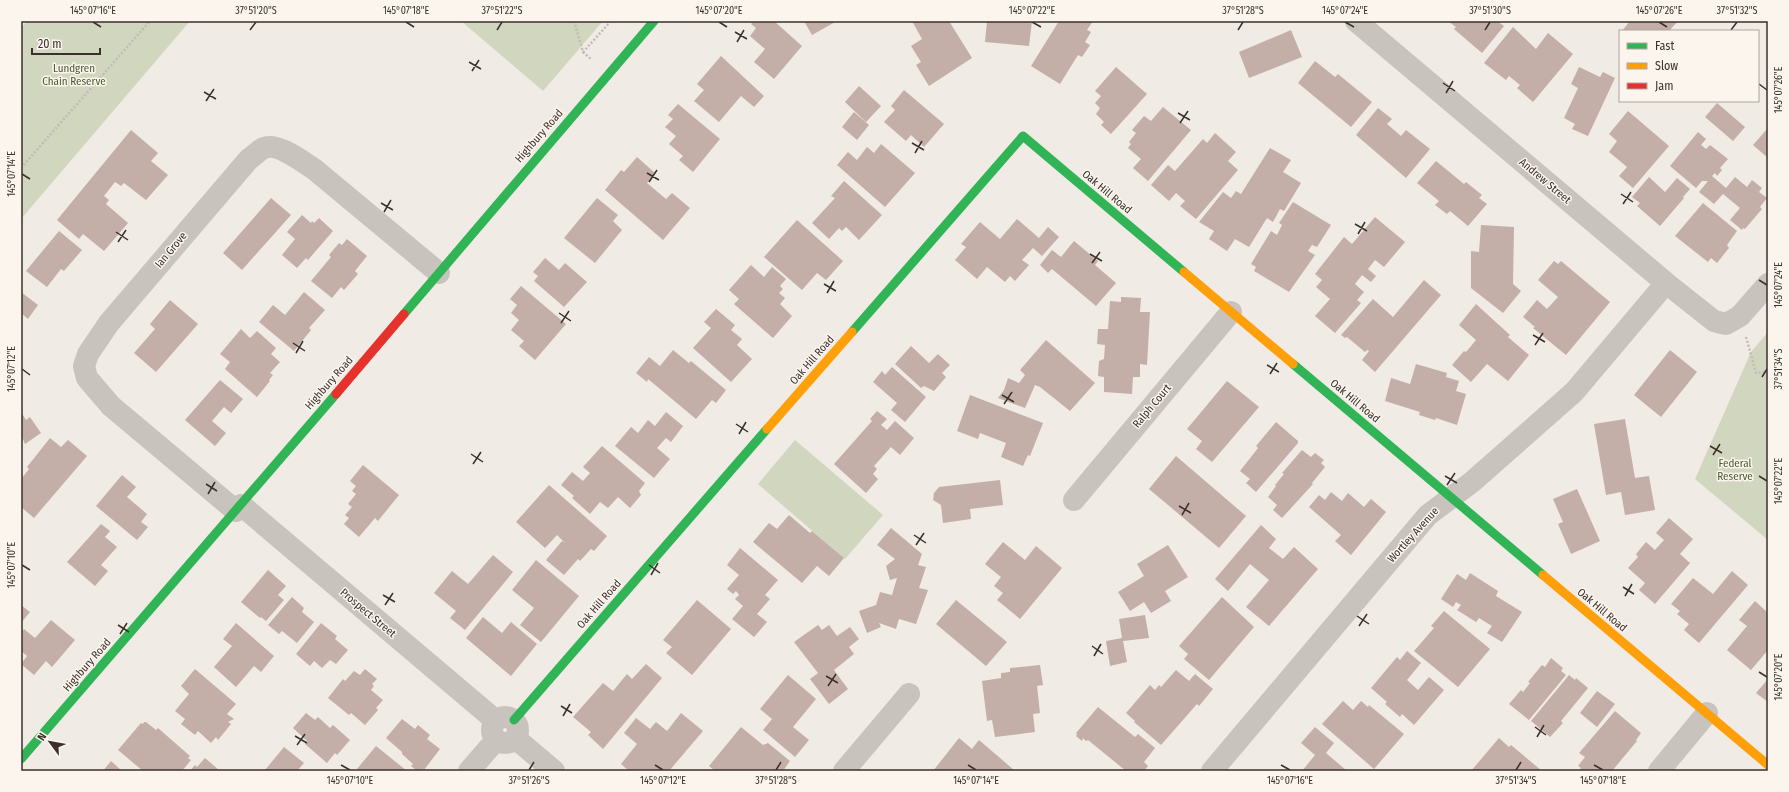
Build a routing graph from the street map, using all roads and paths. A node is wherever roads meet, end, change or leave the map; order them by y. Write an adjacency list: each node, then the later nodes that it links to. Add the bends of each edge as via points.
1 (150, 21): 6 (path)
2 (574, 21): 3 (path, via 584,52)
3 (611, 21)
4 (654, 21): 7 (street, Highbury Road)
5 (1356, 21): 8 (street, Andrew Street)
6 (21, 168)
7 (439, 273): 15 (street, Highbury Road); 15 (street, Ian Grove, via 314,168 292,154 274,147 265,147 249,159 109,322 88,354 84,366 87,378 111,406)
8 (1666, 283): 11 (street, Andrew Street, via 1714,321 1726,324); 13 (street, Wortley Avenue, via 1574,392 1472,482)
9 (1768, 284): 11 (street)
10 (1231, 312): 13 (street, Oak Hill Road); 14 (street, Ralph Court); 18 (street, Oak Hill Road, via 1023,136)
11 (1740, 316): 12 (path, via 1756,373)
12 (1768, 372)
13 (1450, 497): 17 (street, Oak Hill Road); 26 (street, Wortley Avenue, via 1428,515)
14 (1074, 500)
15 (238, 508): 18 (street, Prospect Street); 20 (street, Highbury Road)
16 (909, 694): 25 (street)
17 (1707, 713): 22 (street, Oak Hill Road); 27 (street)
18 (505, 730): 23 (street); 24 (street, Prospect Street)
19 (21, 740): 20 (street)
20 (30, 748): 21 (street, Highbury Road)
21 (21, 759)
22 (1768, 765)
23 (469, 771)
24 (554, 771)
25 (844, 771)
26 (1212, 771)
27 (1659, 771)

